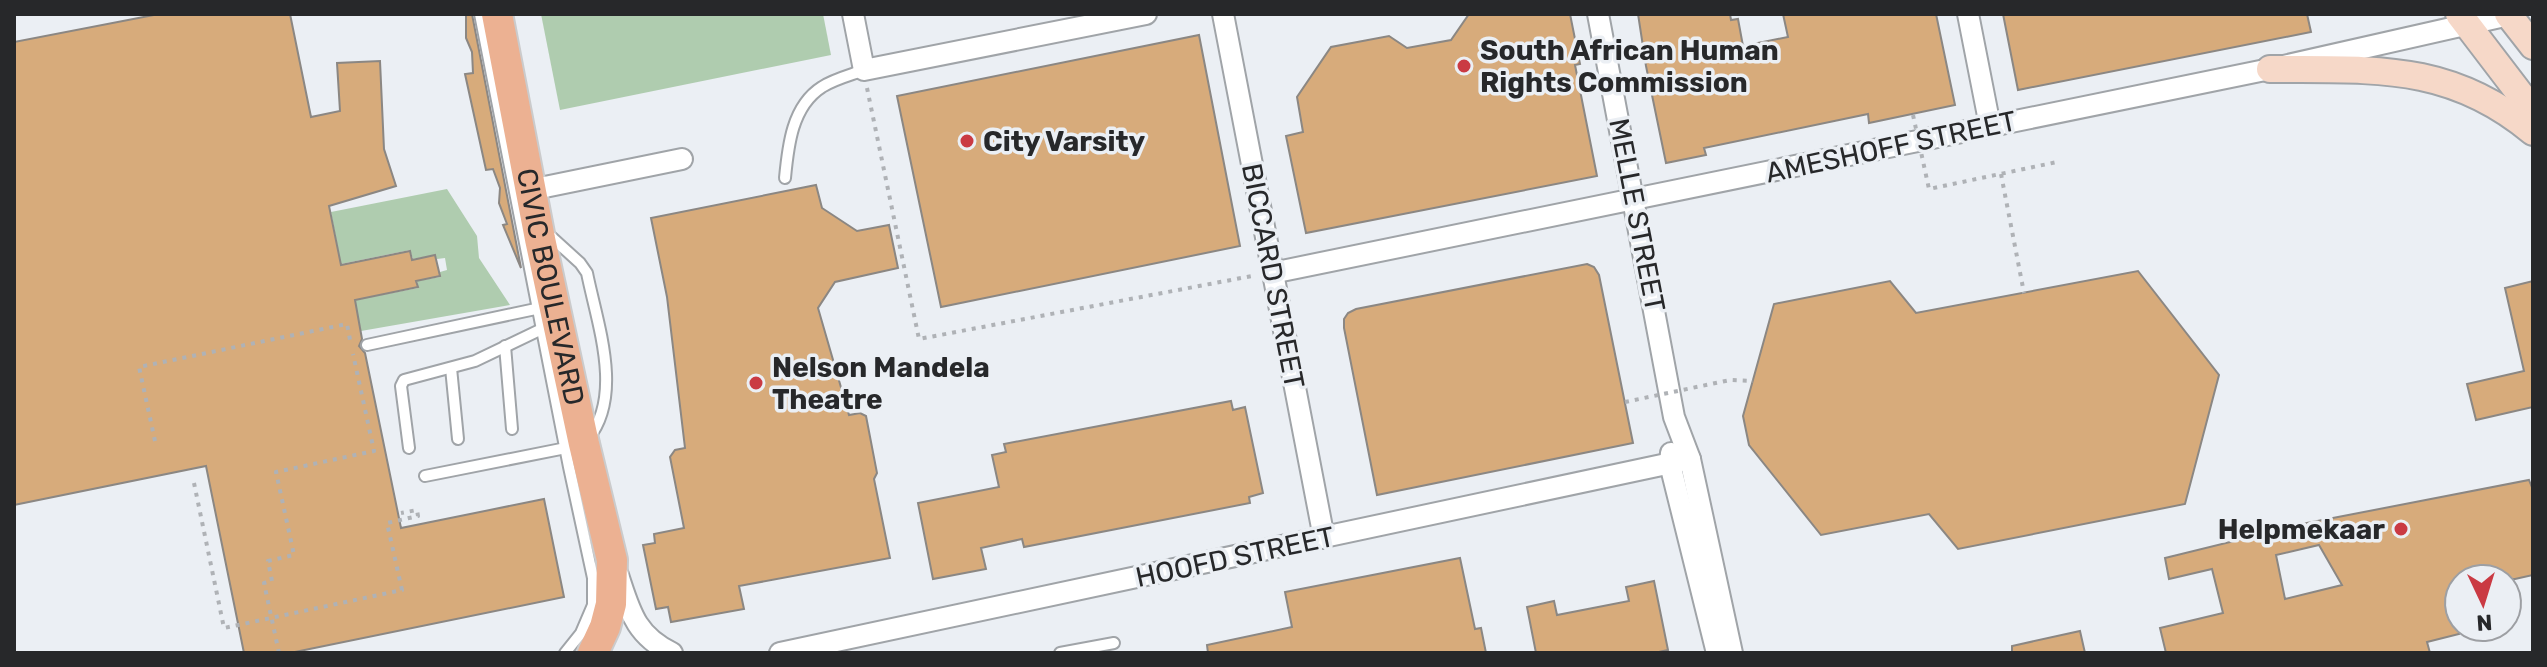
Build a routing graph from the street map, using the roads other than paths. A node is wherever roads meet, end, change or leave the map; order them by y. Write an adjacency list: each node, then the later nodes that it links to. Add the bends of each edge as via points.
1 (480, 14): 22 (lane)
2 (497, 14): 18 (main road, CIVIC BOULEVARD)
3 (853, 14): 12 (street)
4 (1223, 14): 21 (street, BICCARD STREET)
5 (1598, 14): 19 (street, MELLE STREET)
6 (1968, 14): 14 (street)
7 (2508, 14): 9 (street, AMESHOFF STREET); 10 (main road)
8 (1135, 15): 12 (street)
9 (2463, 20): 11 (street, AMESHOFF STREET); 13 (main road)
10 (2533, 46)
11 (2270, 69): 14 (street, AMESHOFF STREET); 15 (main road, via 2397,71 2444,81 2487,100)
12 (864, 70): 17 (lane, via 821,87 804,108 791,131)
13 (2533, 111)
14 (1990, 126): 19 (street, AMESHOFF STREET)
15 (2533, 132)
16 (682, 159): 18 (street)
17 (785, 178)
18 (530, 190): 20 (main road, CIVIC BOULEVARD)
19 (1634, 199): 21 (street, AMESHOFF STREET); 26 (street, MELLE STREET)
20 (537, 225): 22 (main road, CIVIC BOULEVARD); 29 (lane, via 587,273 608,383 600,420)
21 (1272, 273): 34 (street, BICCARD STREET)
22 (548, 315): 23 (lane); 24 (lane); 29 (main road, CIVIC BOULEVARD)
23 (367, 345)
24 (505, 346): 25 (lane); 27 (lane)
25 (451, 368): 28 (lane); 30 (lane, via 401,382)
26 (1674, 417): 31 (street, MELLE STREET); 32 (street, MELLE STREET)
27 (512, 429)
28 (458, 439)
29 (575, 446): 33 (lane); 35 (main road, CIVIC BOULEVARD); 38 (lane, via 593,605)
30 (409, 448)
31 (1690, 459): 32 (street, HOOFD STREET); 43 (street, MELLE STREET)
32 (1670, 464): 34 (street, HOOFD STREET); 42 (street, MELLE STREET)
33 (425, 476)
34 (1324, 538): 37 (street, HOOFD STREET)
35 (612, 560): 39 (main road, CIVIC BOULEVARD, via 611,604); 40 (street, CIVIC BOULEVARD, via 637,624 646,637)
36 (1114, 643): 41 (lane)
37 (787, 652)
38 (565, 653)
39 (593, 653)
40 (672, 653)
41 (1060, 653)
42 (1717, 653)
43 (1732, 653)

